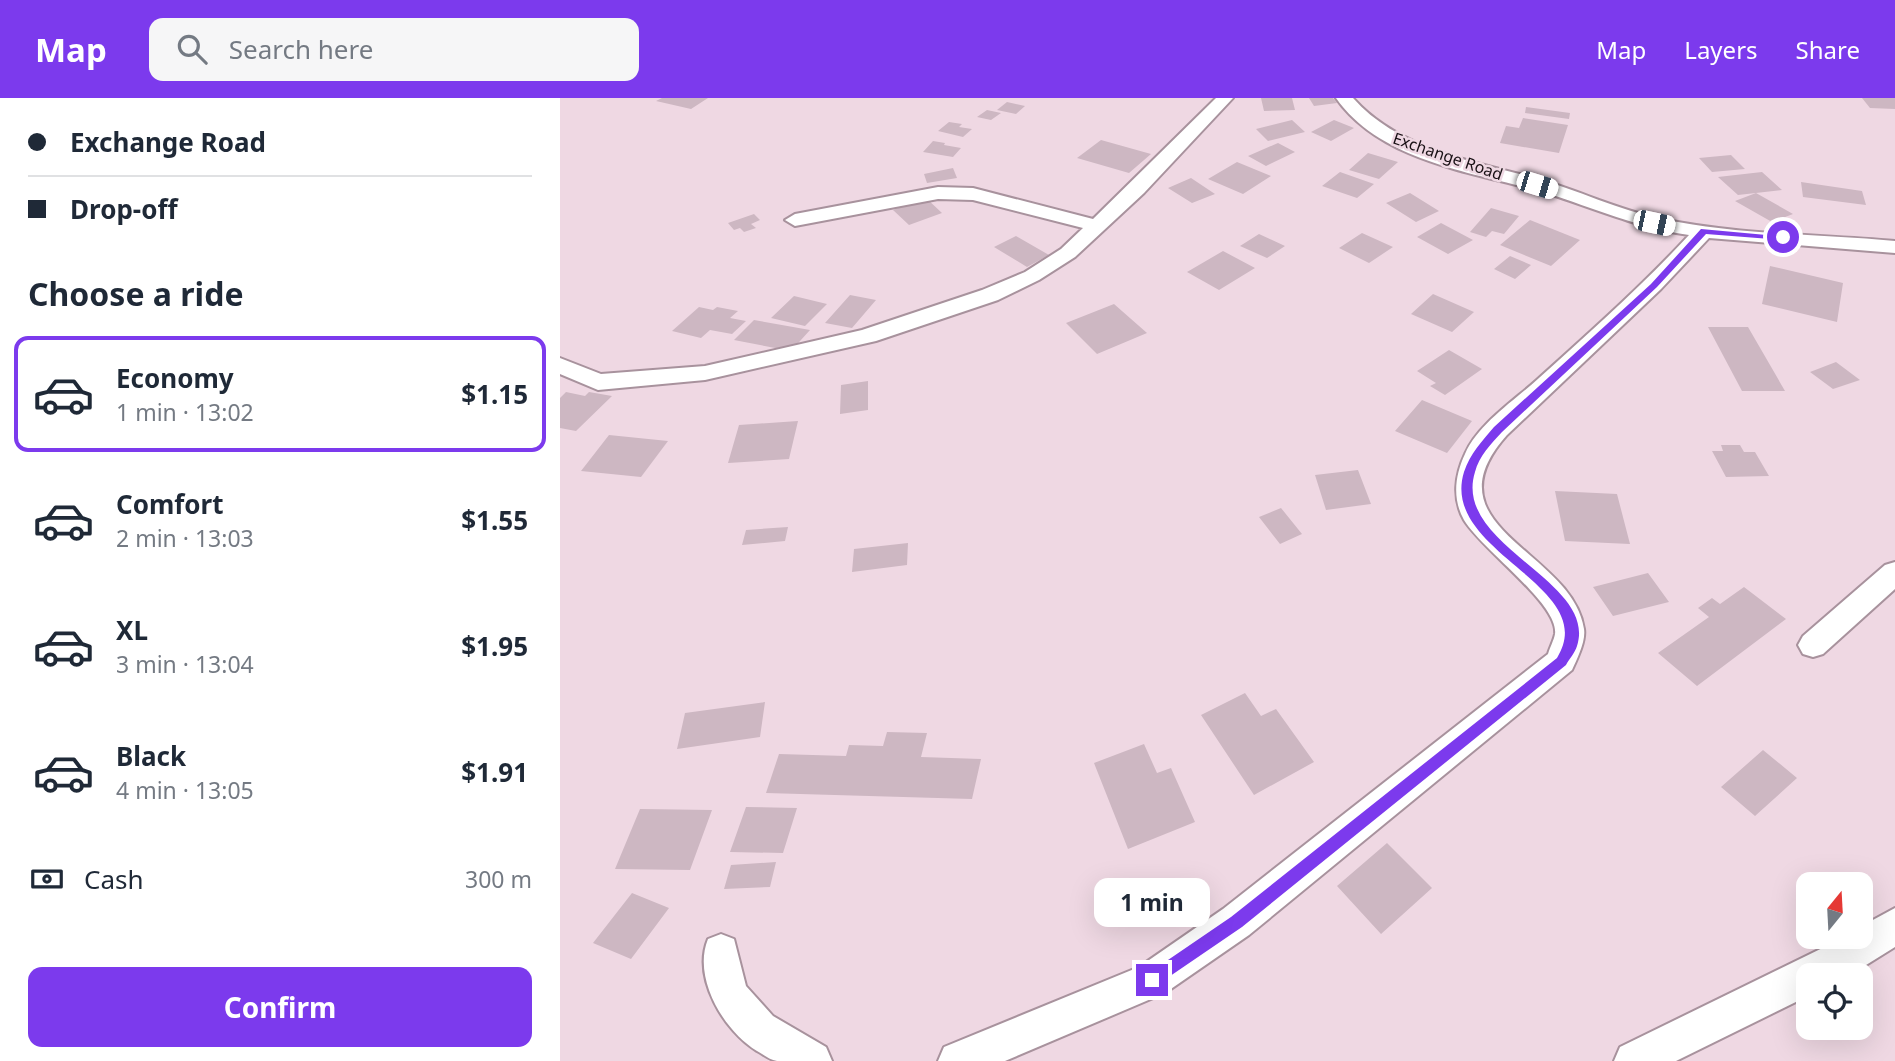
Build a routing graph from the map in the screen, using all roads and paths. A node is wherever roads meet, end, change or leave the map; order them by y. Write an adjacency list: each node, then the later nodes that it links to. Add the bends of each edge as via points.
1 (1225, 98): 4 (street)
2 (1344, 98): 5 (street, Exchange Road, via 1364,121 1423,151 1628,216)
3 (795, 220): 4 (street, via 954,192)
4 (1097, 226): 7 (street, via 1068,253 1032,276 990,295 868,335 705,373 598,382)
5 (1704, 231): 6 (street, Exchange Road); 15 (street, via 1654,285 1498,429 1478,452 1469,473 1467,491 1480,527 1566,611 1571,646 1562,661 1237,922 1152,980)
6 (1895, 247)
7 (560, 365)
8 (1895, 573): 9 (street)
9 (1813, 645)
10 (1895, 926): 12 (street)
11 (720, 952): 14 (street, via 729,995 759,1030)
12 (1834, 963)
13 (1796, 981): 16 (street)
14 (812, 1061)
15 (958, 1061)
16 (1634, 1061)

